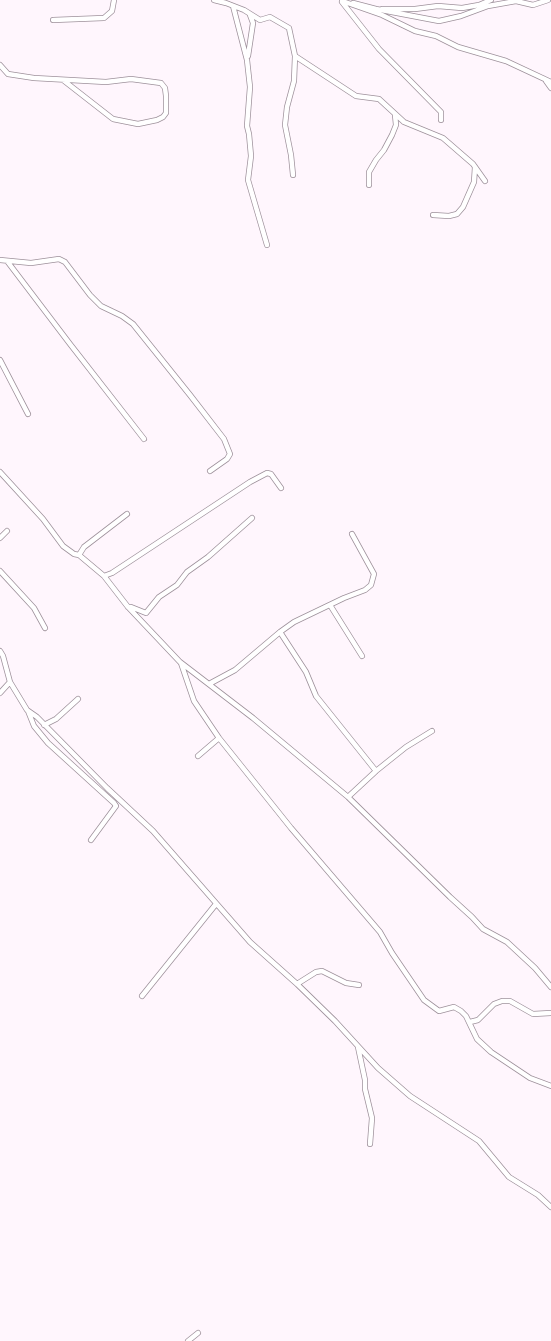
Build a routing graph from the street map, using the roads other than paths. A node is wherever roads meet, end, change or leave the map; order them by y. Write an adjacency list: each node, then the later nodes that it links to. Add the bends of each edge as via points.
1 (114, 0): 9 (street, via 112,11 104,18)
2 (214, 0): 6 (street)
3 (341, 0): 7 (street); 14 (street); 19 (street, via 379,49 441,112)
4 (491, 0): 7 (street, via 462,8 438,6)
5 (548, 0): 7 (street, via 533,5 516,1 488,6 439,21)
6 (232, 6): 8 (street); 12 (street)
7 (376, 10)
8 (249, 13): 10 (street, via 260,20 270,17 289,28); 12 (street, via 253,23)
9 (53, 20)
10 (294, 56): 18 (street, via 356,96 379,99); 21 (street, via 294,81 284,125 292,155)
11 (0, 59): 13 (street)
12 (247, 60): 25 (street, via 250,87 248,180)
13 (2, 67): 15 (street, via 8,74)
14 (546, 79): 16 (street); 17 (street)
15 (63, 80): 15 (street, via 106,82 131,79 161,83 165,88 166,112 158,120 138,124 113,119)
16 (551, 82)
17 (551, 88)
18 (396, 115): 20 (street, via 404,122 443,138); 23 (street, via 392,135 370,172)
19 (441, 120)
20 (475, 166): 22 (street); 24 (street, via 474,182 463,207 457,214)
21 (293, 175)
22 (485, 181)
23 (369, 185)
24 (433, 215)
25 (267, 245)
26 (3, 262): 29 (street); 30 (street, via 59,259 101,306 133,324 224,440 230,454)
27 (0, 360): 28 (street)
28 (28, 414)
29 (144, 439)
30 (210, 471)
31 (0, 472): 38 (street, via 63,546)
32 (282, 488): 40 (street, via 267,473)
33 (127, 514): 38 (street, via 84,547)
34 (252, 518): 42 (street, via 187,572 146,613)
35 (7, 531): 37 (street)
36 (352, 534): 41 (street, via 374,574 373,582 366,590)
37 (0, 538)
38 (79, 555): 40 (street)
39 (0, 571): 43 (street, via 34,608)
40 (104, 576): 42 (street)
41 (330, 606): 44 (street); 46 (street)
42 (128, 607): 47 (street)
43 (45, 628)
44 (280, 632): 49 (street, via 235,670); 57 (street, via 306,672 316,696)
45 (0, 652): 48 (street)
46 (362, 656)
47 (180, 662): 49 (street); 55 (street, via 194,701)
48 (10, 682): 50 (street); 52 (street)
49 (209, 684): 60 (street)
50 (0, 693)
51 (78, 700): 53 (street)
52 (27, 710): 53 (street); 58 (street, via 34,726 48,743)
53 (44, 725): 59 (street)
54 (432, 731): 57 (street)
55 (219, 738): 56 (street); 68 (street, via 380,932 424,1000 439,1011 454,1008 461,1011)
56 (198, 756)
57 (376, 771): 60 (street)
58 (95, 785): 59 (street); 61 (street, via 116,806)
59 (107, 788): 62 (street, via 153,831)
60 (348, 797): 65 (street, via 483,929 507,942 536,968)
61 (91, 840)
62 (216, 904): 63 (street, via 250,942); 66 (street)
63 (297, 984): 64 (street, via 322,971 346,983); 69 (street)
64 (359, 985)
65 (551, 987)
66 (142, 996)
67 (551, 1013): 68 (street, via 532,1014 510,1001 502,1001 494,1004 478,1020)
68 (470, 1022): 70 (street, via 478,1039 491,1052 530,1078)
69 (358, 1046): 71 (street, via 372,1118); 72 (street, via 410,1096 479,1141 509,1177)
70 (551, 1086)
71 (370, 1144)
72 (551, 1207)
73 (198, 1333): 74 (street)
74 (188, 1341)

